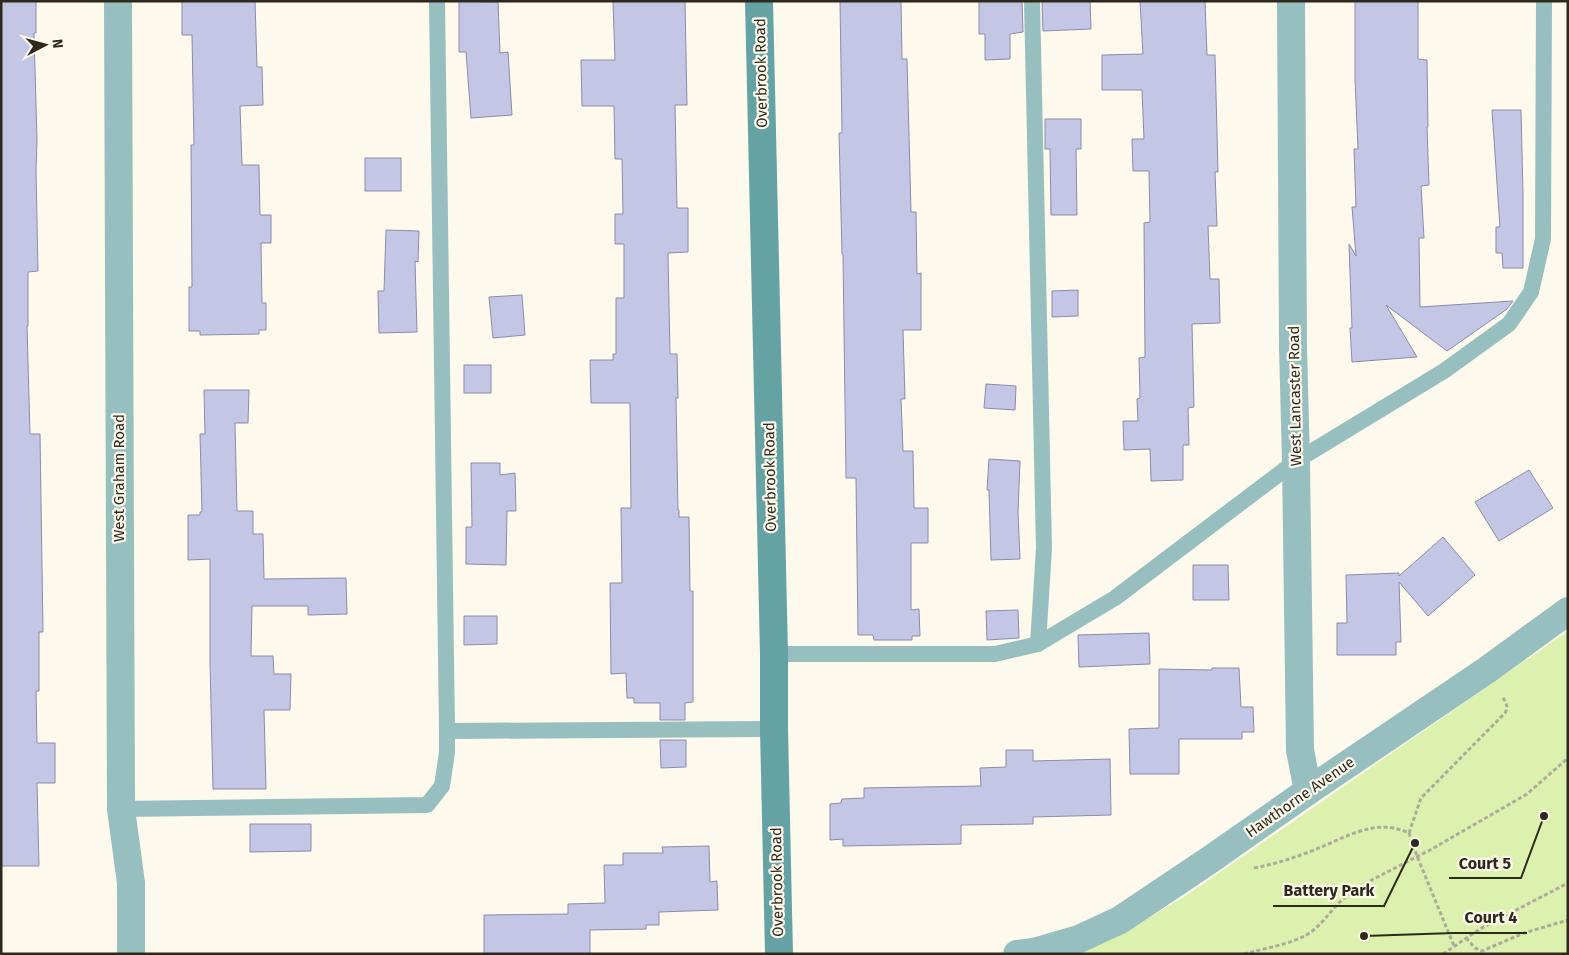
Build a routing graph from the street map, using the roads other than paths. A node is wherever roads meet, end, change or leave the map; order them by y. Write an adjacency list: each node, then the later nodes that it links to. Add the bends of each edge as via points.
1 (118, 1): 14 (street, West Graham Road)
2 (437, 1): 12 (lane)
3 (759, 1): 10 (street, Overbrook Road)
4 (1032, 1): 9 (lane, via 1044,548)
5 (1291, 1): 7 (street, West Lancaster Road)
6 (1544, 1): 7 (lane, via 1544,239 1531,292 1509,324 1495,335 1444,371)
7 (1296, 461): 9 (lane, via 1115,598); 13 (street, West Lancaster Road, via 1300,750)
8 (1568, 611): 13 (street, Hawthorne Avenue, via 1487,670)
9 (1038, 644): 10 (lane, via 995,654)
10 (774, 654): 11 (street, Overbrook Road)
11 (774, 729): 12 (lane); 16 (street, Overbrook Road)
12 (448, 731): 14 (lane, via 442,786 427,805)
13 (1308, 790): 17 (street, Hawthorne Avenue, via 1120,920 1079,939)
14 (121, 809): 15 (street, West Graham Road, via 131,883)
15 (132, 954)
16 (779, 954)
17 (1017, 954)

